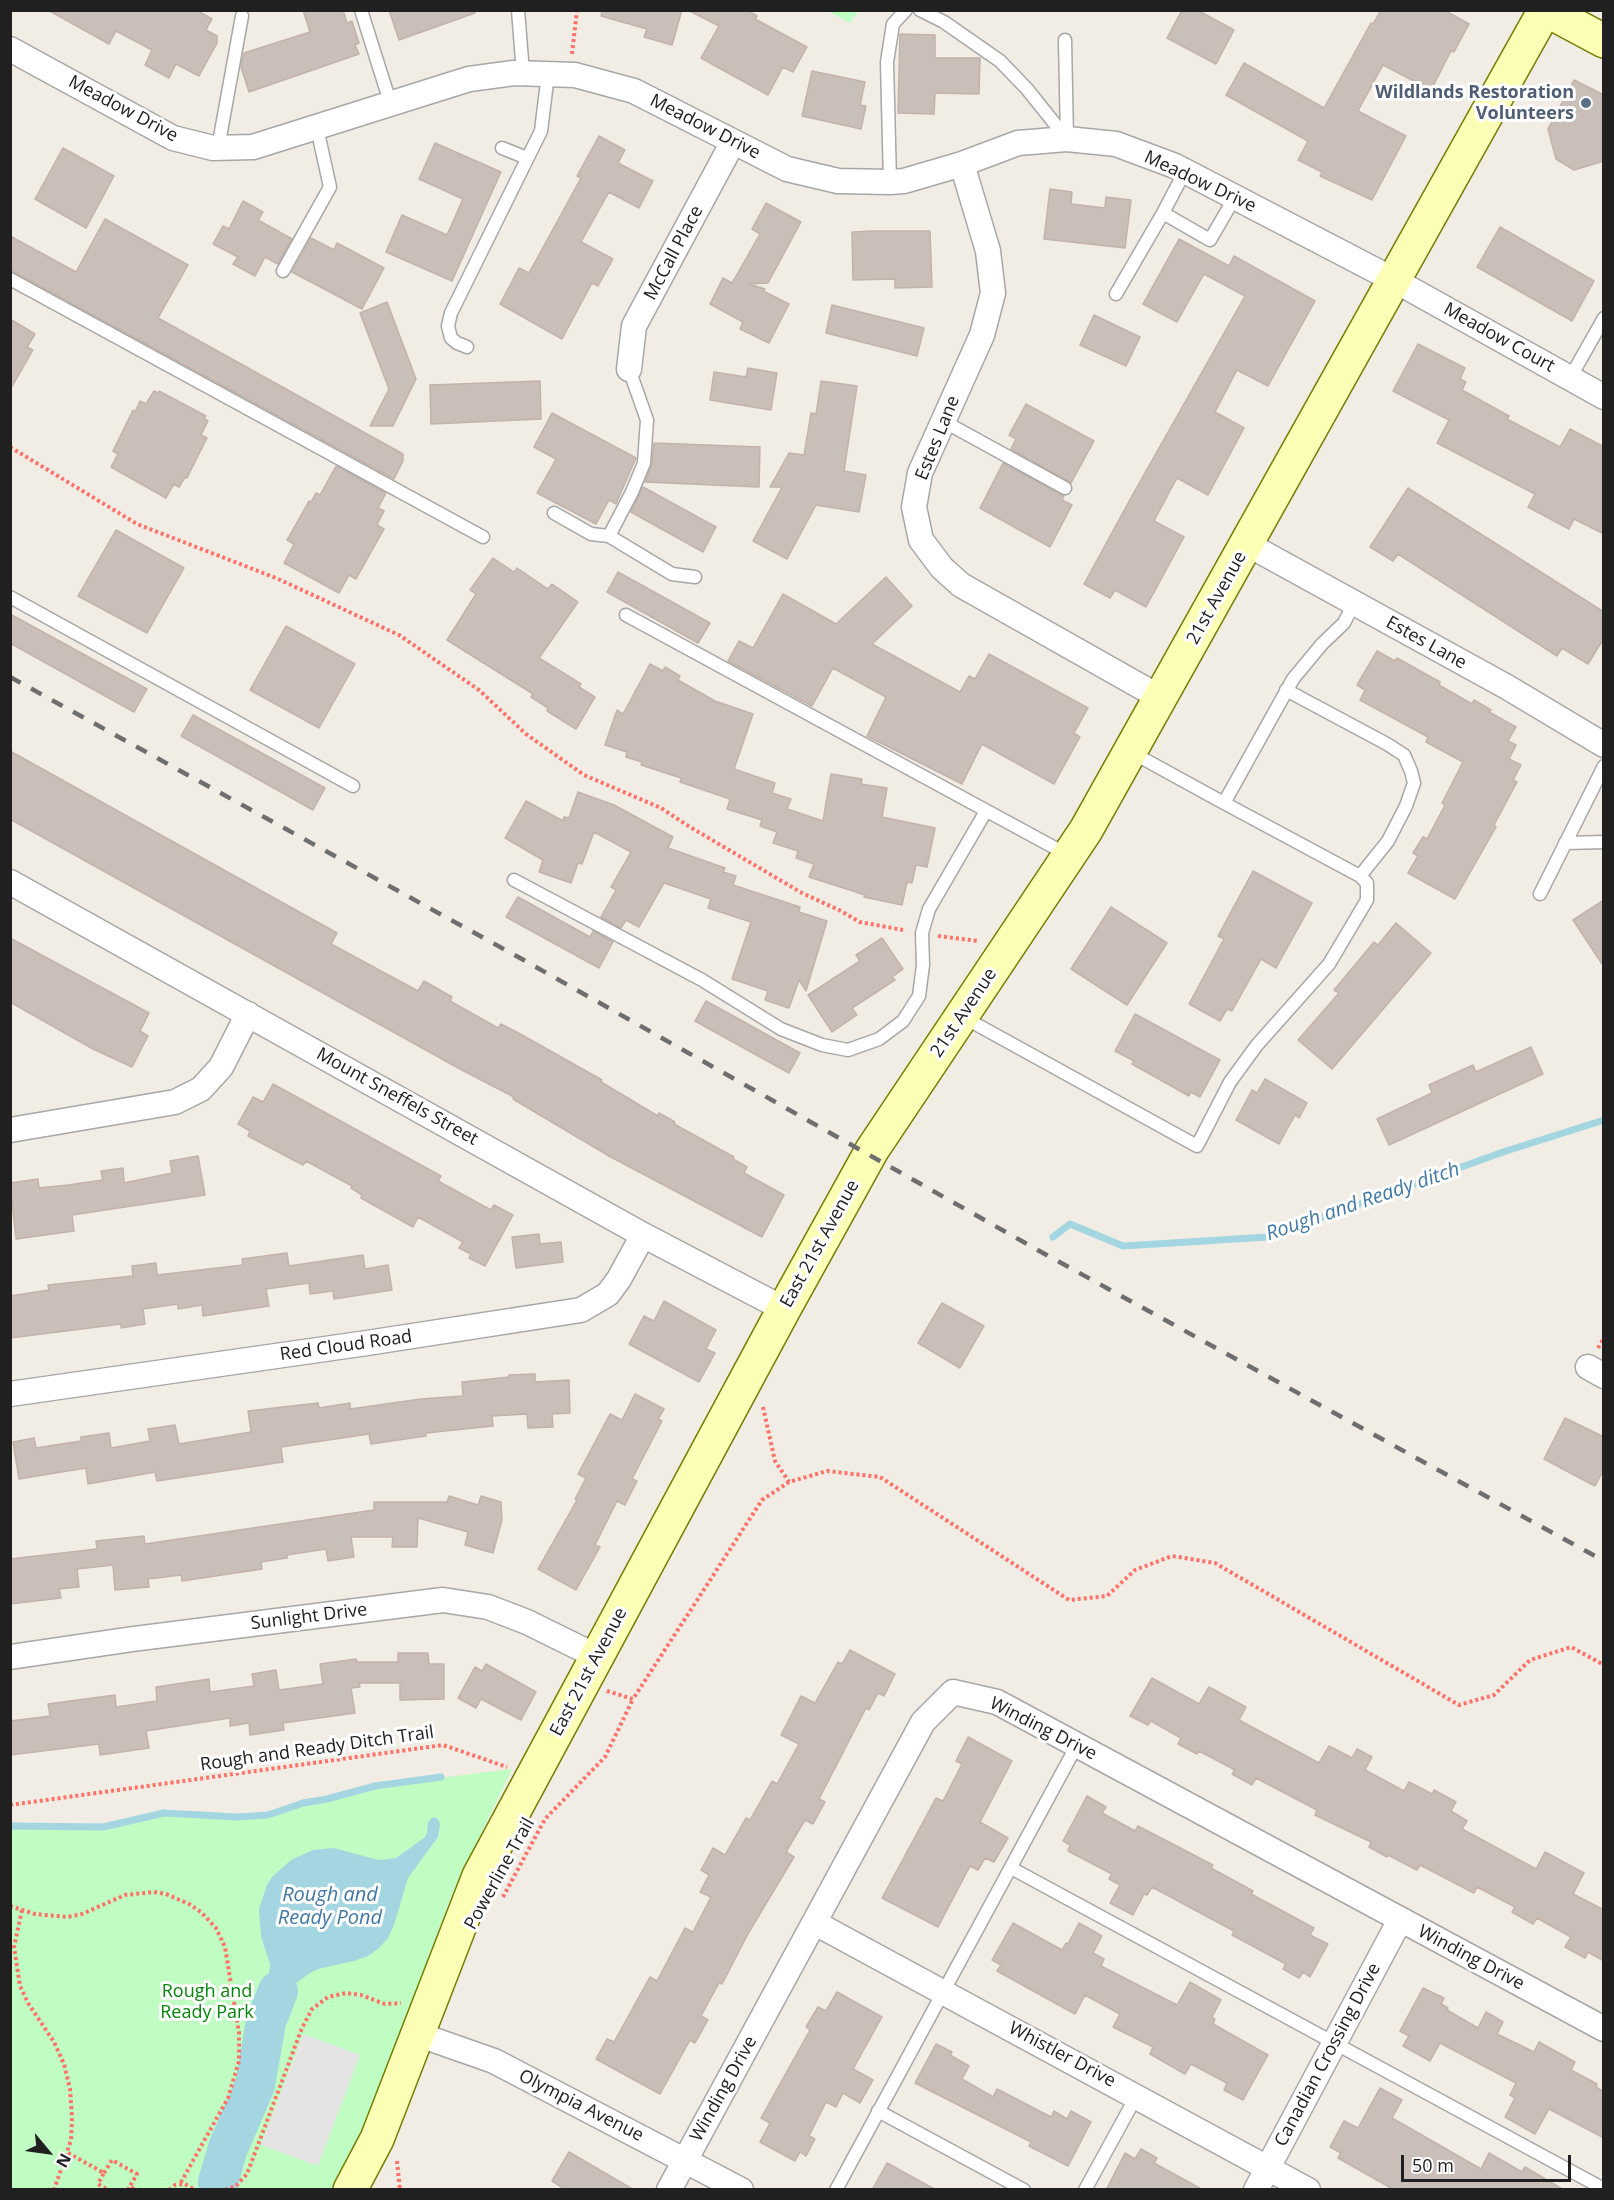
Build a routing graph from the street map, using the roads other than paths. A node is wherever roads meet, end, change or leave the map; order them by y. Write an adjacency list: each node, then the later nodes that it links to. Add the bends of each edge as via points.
1 (361, 10): 12 (lane)
2 (518, 10): 10 (lane)
3 (906, 10): 21 (lane, via 893,24 887,62)
4 (920, 10): 14 (lane, via 1000,61)
5 (1545, 10): 8 (street); 26 (street, 21st Avenue)
6 (242, 16): 16 (lane)
7 (1065, 40): 14 (lane)
8 (1604, 41)
9 (10, 49): 16 (street, Meadow Drive, via 173,138)
10 (523, 73): 11 (street, Meadow Drive); 12 (street, Meadow Drive, via 469,79)
11 (559, 75): 15 (street, Meadow Drive, via 634,91); 18 (lane, via 541,131)
12 (391, 105): 13 (street, Meadow Drive)
13 (317, 128): 16 (street, Meadow Drive, via 253,147); 24 (lane, via 330,187)
14 (1067, 139): 19 (street, Meadow Drive, via 1018,143); 20 (street, Meadow Drive, via 1116,144)
15 (733, 142): 21 (street, Meadow Drive, via 787,169 838,181); 30 (street, McCall Place, via 634,326)
16 (218, 148)
17 (502, 148): 18 (lane)
18 (527, 158): 29 (lane, via 451,314 448,326 452,338)
19 (962, 164): 21 (street, Meadow Drive); 33 (street, Estes Lane, via 988,251 993,293 982,335)
20 (1185, 171): 22 (street, Meadow Drive); 23 (lane)
21 (890, 182)
22 (1235, 197): 23 (lane, via 1210,240); 26 (street, Meadow Drive)
23 (1163, 213): 27 (lane)
24 (284, 271)
25 (10, 279): 37 (lane)
26 (1394, 280): 31 (street, Meadow Court); 38 (street, 21st Avenue)
27 (1116, 294)
28 (1604, 318): 31 (lane)
29 (467, 346)
30 (629, 369): 36 (lane, via 647,420 644,463)
31 (1570, 378): 32 (street, Meadow Court)
32 (1604, 397)
33 (943, 421): 34 (lane); 44 (street, Estes Lane, via 920,473 914,507 921,540 942,568 962,585)
34 (1065, 488)
35 (554, 513): 36 (lane, via 591,534)
36 (609, 536): 39 (lane, via 672,574)
37 (483, 537)
38 (1247, 544): 41 (street, Estes Lane); 44 (street, 21st Avenue)
39 (696, 577)
40 (10, 597): 48 (lane)
41 (1354, 603): 43 (lane, via 1344,623); 45 (street, Estes Lane, via 1507,687)
42 (626, 615): 50 (lane)
43 (1286, 690): 49 (lane); 54 (lane, via 1404,755 1411,771 1413,783 1406,806 1388,841)
44 (1161, 698): 46 (street, 21st Avenue)
45 (1604, 746)
46 (1131, 752): 49 (lane); 53 (street, 21st Avenue)
47 (1604, 766): 52 (lane)
48 (352, 786)
49 (1224, 803): 54 (lane)
50 (986, 811): 53 (lane); 55 (lane, via 929,909 922,933 919,996 903,1021 879,1039 849,1050 822,1045 781,1029 702,980)
51 (1604, 842): 52 (lane)
52 (1565, 843): 57 (lane)
53 (1069, 856): 59 (street, 21st Avenue)
54 (1360, 876): 59 (lane, via 1367,883 1367,900 1329,964 1257,1045 1230,1082 1197,1146)
55 (514, 880)
56 (10, 882): 58 (street, Mount Sneffels Street)
57 (1540, 894)
58 (248, 1014): 60 (street, via 221,1067 201,1089 175,1102); 62 (street, Mount Sneffels Street)
59 (962, 1016): 61 (street, 21st Avenue)
60 (10, 1130)
61 (861, 1169): 63 (street, East 21st Avenue)
62 (643, 1235): 63 (street, Mount Sneffels Street); 64 (street, Red Cloud Road, via 608,1294 581,1310)
63 (784, 1310): 66 (street, East 21st Avenue)
64 (10, 1394)
65 (10, 1657): 66 (street, Sunlight Drive, via 443,1600 488,1607)
66 (598, 1657): 73 (street, East 21st Avenue, via 480,1876)
67 (1077, 1745): 68 (lane); 69 (street, Winding Drive); 70 (street, Winding Drive, via 997,1702 953,1692 922,1722)
68 (1011, 1869): 71 (lane); 74 (lane)
69 (1400, 1920): 72 (street, Winding Drive); 74 (street, Canadian Crossing Drive)
70 (814, 1923): 71 (street, Whistler Drive); 77 (street, Winding Drive)
71 (944, 1991): 75 (street, Whistler Drive); 76 (lane)
72 (1604, 2029)
73 (417, 2034): 77 (street, Olympia Avenue, via 494,2061); 80 (street, East 21st Avenue, via 377,2139)
74 (1335, 2043): 78 (street, Canadian Crossing Drive); 79 (lane)
75 (1137, 2095): 78 (street, Whistler Drive); 85 (lane)
76 (879, 2111): 83 (lane); 84 (lane)
77 (685, 2160): 81 (street, Winding Drive); 82 (street, Olympia Avenue)
78 (1268, 2167): 86 (street, Canadian Crossing Drive); 87 (street, Whistler Drive)
79 (1604, 2189)
80 (350, 2190)
81 (669, 2190)
82 (741, 2190)
83 (837, 2190)
84 (1024, 2190)
85 (1085, 2190)
86 (1256, 2190)
87 (1308, 2190)

